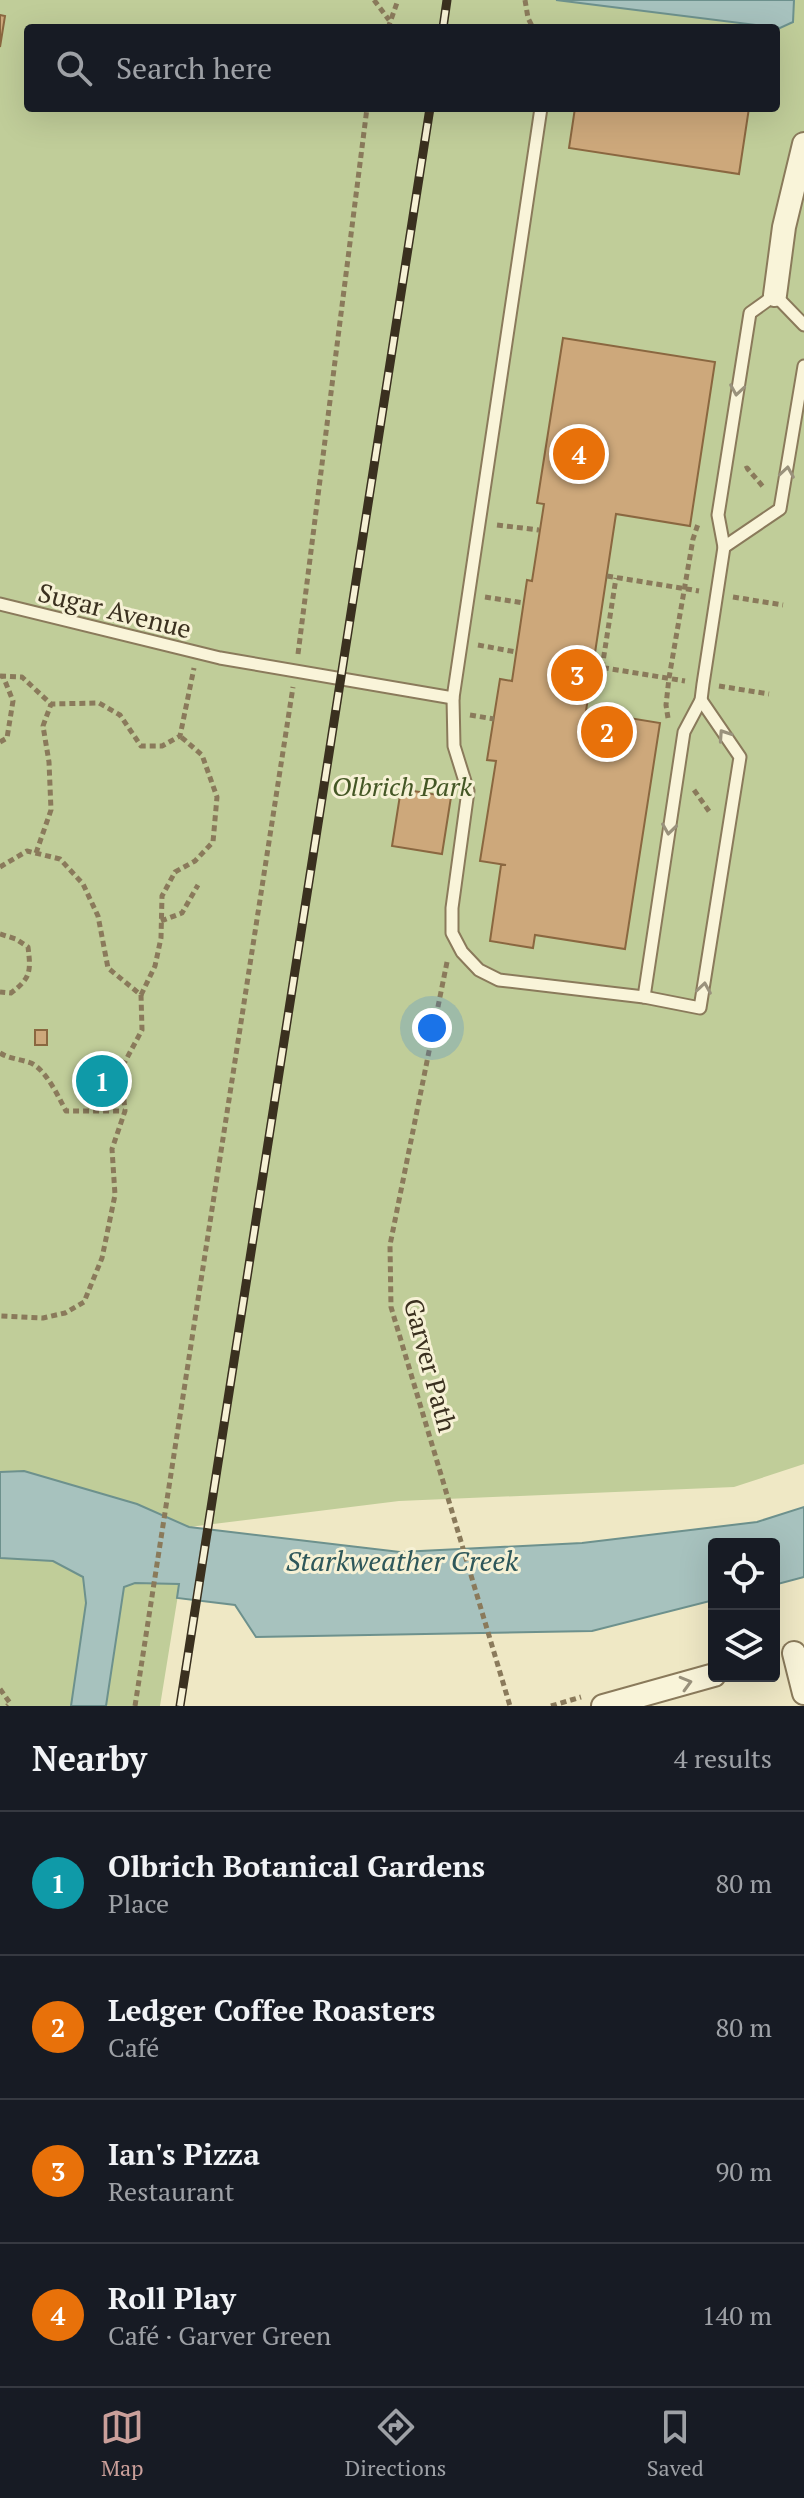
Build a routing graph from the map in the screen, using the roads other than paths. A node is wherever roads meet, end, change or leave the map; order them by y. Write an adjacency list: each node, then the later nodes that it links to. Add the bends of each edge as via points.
1 (540, 112): 8 (lane)
2 (804, 144): 3 (street)
3 (775, 295): 4 (lane); 6 (lane, one-way to 6, via 750,313 718,515)
4 (804, 325)
5 (804, 366): 6 (lane, one-way to 5, via 780,509)
6 (724, 547): 9 (lane)
7 (0, 604): 8 (lane, Sugar Avenue, via 220,658)
8 (453, 698): 10 (lane, via 454,746 468,791 452,908 452,933 462,952 479,970 499,980)
9 (701, 700): 10 (lane, one-way to 10, via 684,732); 10 (lane, one-way to 9, via 700,1008 740,757)
10 (644, 997)
11 (791, 1654): 13 (street)
12 (708, 1677): 14 (street, one-way to 12)
13 (804, 1693)
14 (603, 1706)

